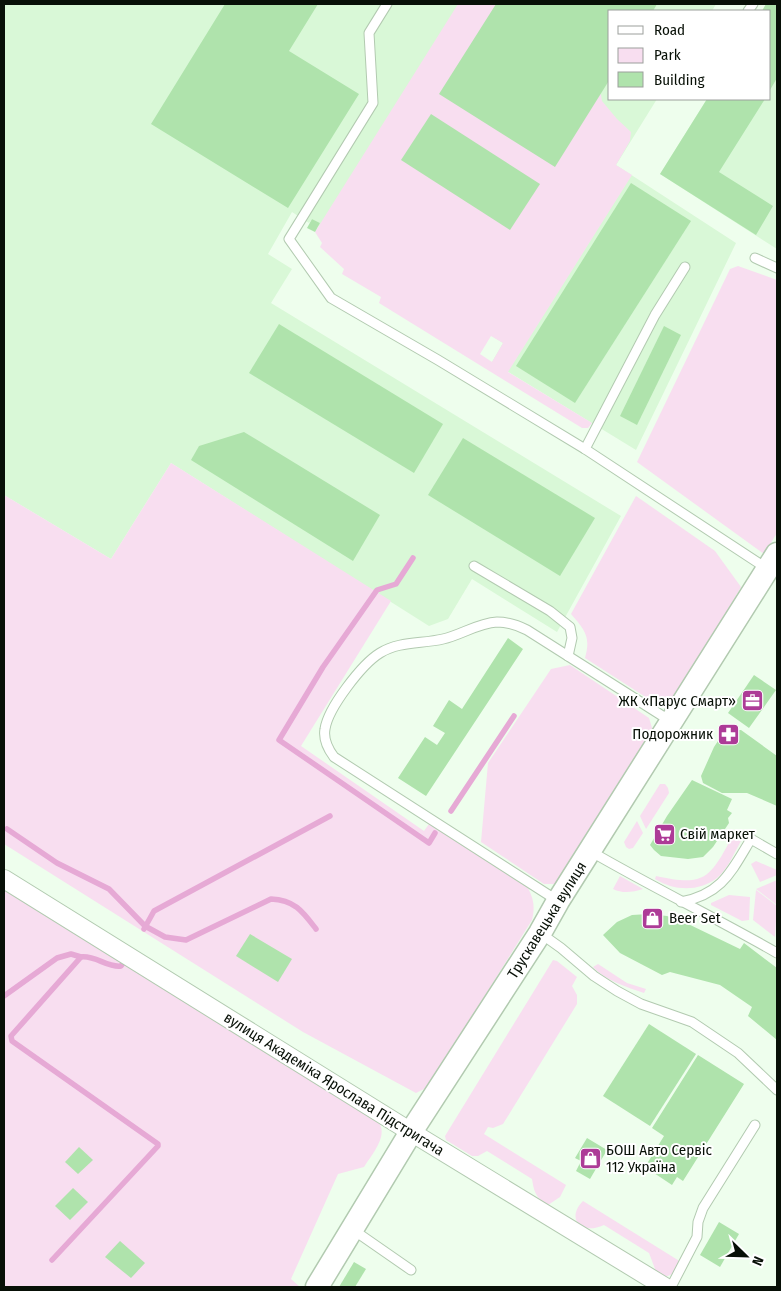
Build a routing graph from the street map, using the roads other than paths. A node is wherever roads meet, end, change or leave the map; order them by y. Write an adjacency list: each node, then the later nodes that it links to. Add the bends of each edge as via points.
1 (387, 4): 5 (lane, via 369,32 373,103 289,239 331,298)
2 (754, 258): 4 (lane)
3 (685, 267): 5 (lane, via 655,315)
4 (777, 268)
5 (585, 449): 6 (lane)
6 (772, 562): 9 (street, Трускавецька вулиця)
7 (474, 566): 8 (lane, via 543,606 570,627 572,638)
8 (568, 656): 9 (lane); 13 (lane, via 526,630 504,622 478,626 444,639 392,647 369,661 351,682 329,717 324,735 330,752 339,761)
9 (672, 722): 10 (street, Трускавецька вулиця)
10 (590, 851): 13 (street, Трускавецька вулиця); 14 (lane)
11 (777, 854): 14 (lane, via 751,839 729,875 712,892)
12 (4, 879): 19 (street, вулиця Академіка Ярослава Підстригача)
13 (558, 901): 15 (street, Трускавецька вулиця)
14 (681, 902): 16 (lane)
15 (540, 933): 17 (lane, via 617,991 641,1004 692,1022 738,1053); 19 (street, Трускавецька вулиця)
16 (777, 953)
17 (777, 1090)
18 (755, 1125): 24 (lane, via 703,1208 697,1237)
19 (411, 1132): 20 (street, Трускавецька вулиця); 23 (street, вулиця Академіка Ярослава Підстригача)
20 (352, 1229): 21 (lane); 22 (street, Трускавецька вулиця)
21 (411, 1270)
22 (317, 1287)
23 (665, 1287)
24 (671, 1287)

